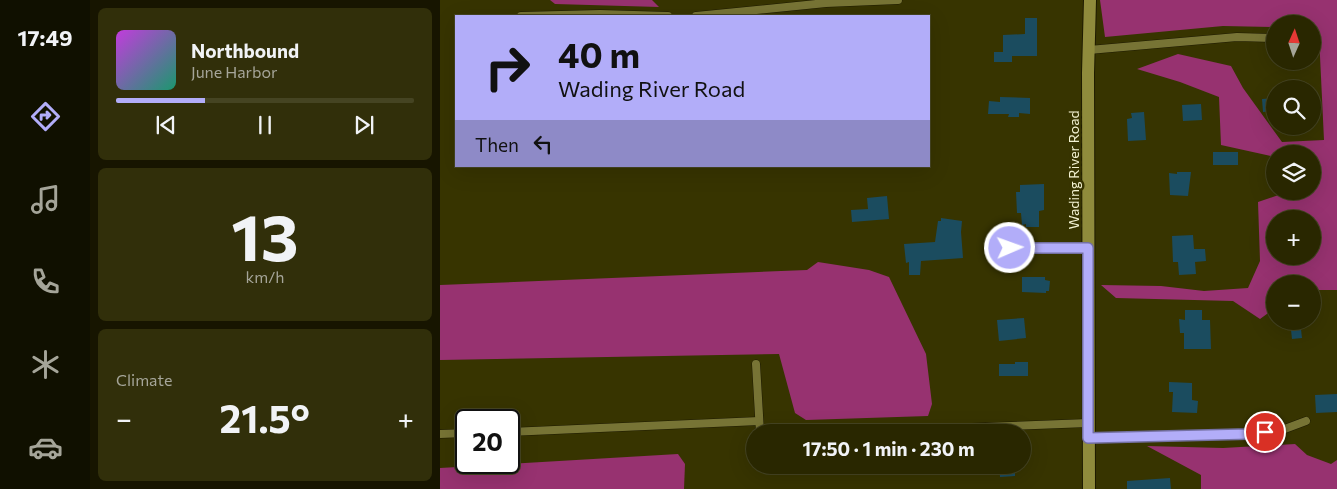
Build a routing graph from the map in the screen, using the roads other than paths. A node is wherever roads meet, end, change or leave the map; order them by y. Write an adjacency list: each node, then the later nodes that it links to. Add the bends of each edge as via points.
1 (898, 0): 3 (lane, via 826,3)
2 (1090, 0): 5 (main road, Wading River Road)
3 (706, 15)
4 (1266, 38): 5 (lane, via 1237,37)
5 (1089, 50): 7 (main road, Wading River Road)
6 (1010, 248): 7 (lane)
7 (1088, 248): 12 (main road, Wading River Road)
8 (756, 364): 9 (lane)
9 (759, 421): 11 (lane); 14 (lane)
10 (1306, 421): 17 (lane, via 1282,430 1248,434)
11 (759, 424)
12 (1088, 424): 13 (lane); 17 (main road, Wading River Road)
13 (1031, 426)
14 (520, 432)
15 (455, 433): 16 (lane)
16 (440, 434)
17 (1088, 438): 18 (main road, Wading River Road)
18 (1089, 489)

